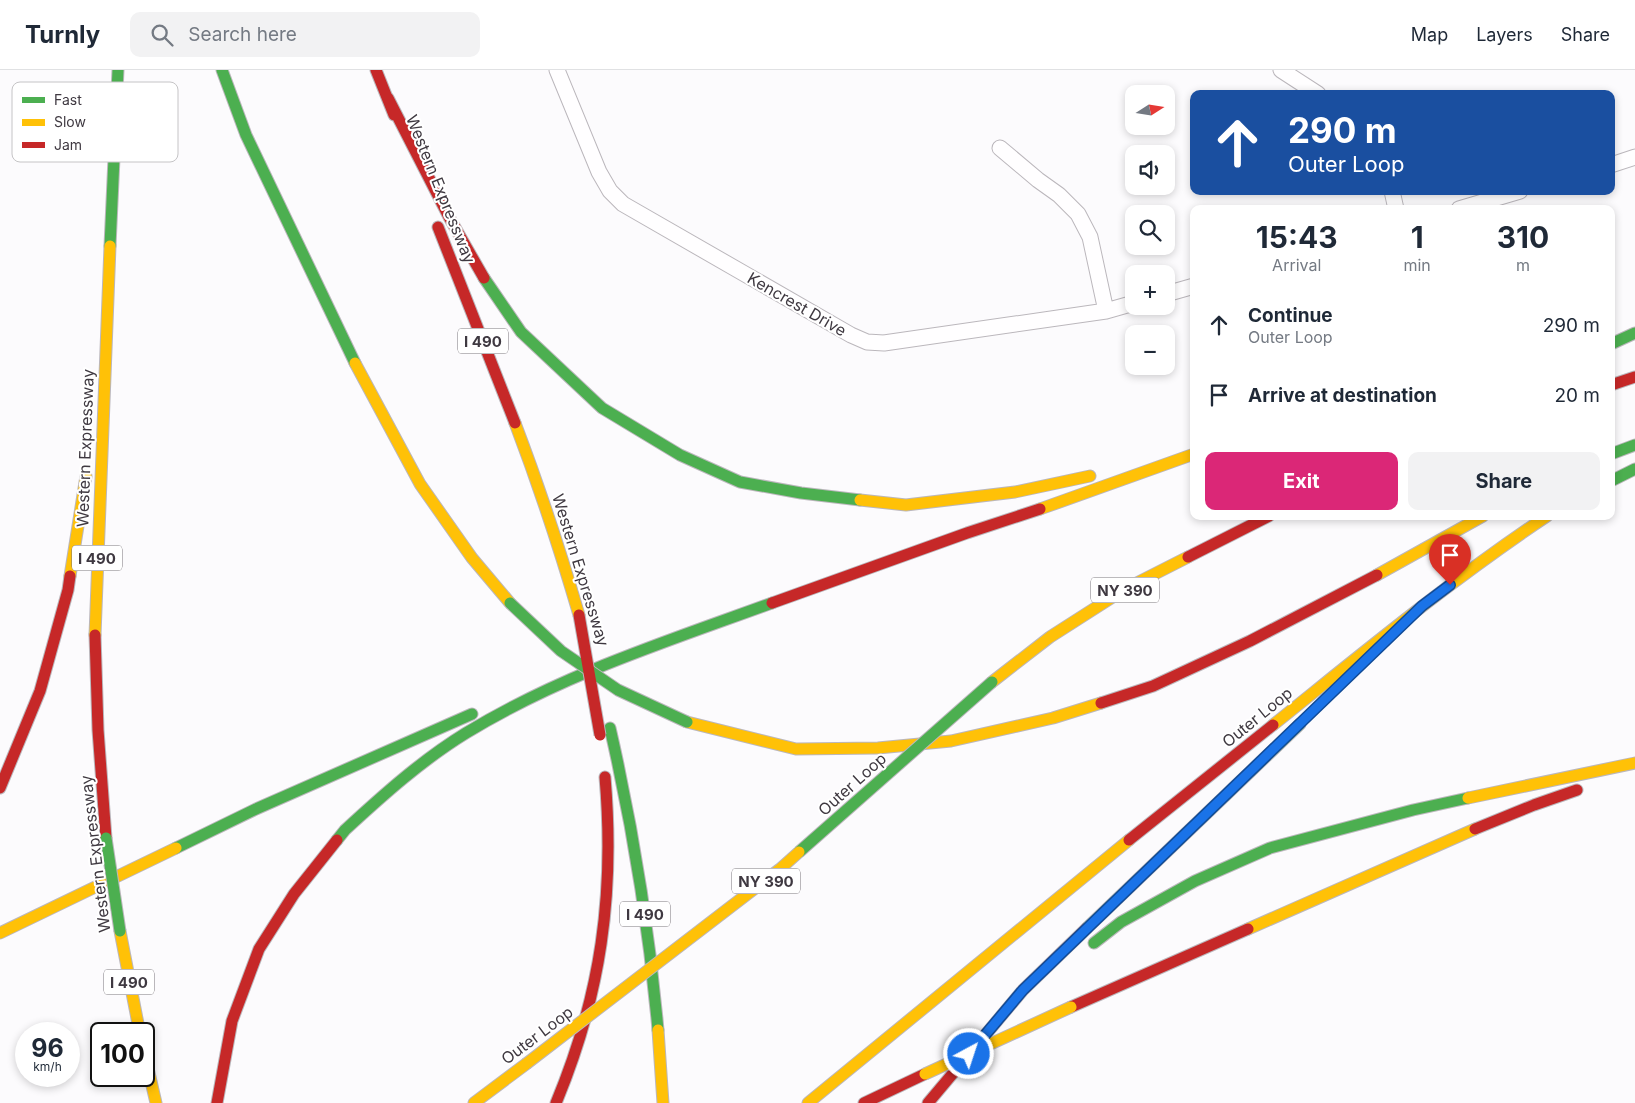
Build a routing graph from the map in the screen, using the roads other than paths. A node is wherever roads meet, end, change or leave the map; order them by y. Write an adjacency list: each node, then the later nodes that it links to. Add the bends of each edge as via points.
1 (222, 70): 33 (highway, bridge, via 246,136 360,374 415,476 472,558 510,603 561,651 618,690 687,722 796,749 878,748 951,741 1053,718 1153,686 1242,645 1345,593)
2 (376, 70): 6 (highway, Western Expressway / I 490)
3 (556, 70): 17 (street, Kencrest Drive, via 599,172 610,191 623,204 851,335 867,342 884,343)
4 (1281, 70): 5 (street)
5 (1312, 90)
6 (388, 98): 27 (highway, via 449,217 482,275 521,332 602,408 680,455 740,482 801,493 906,505 1015,492); 39 (highway, Western Expressway / I 490, bridge, via 534,472 579,615)
7 (1000, 148): 17 (street, via 1060,195 1078,214 1090,237)
8 (1635, 157): 10 (street)
9 (114, 162): 13 (highway, Western Expressway / I 490)
10 (1615, 164)
11 (1506, 195): 12 (street)
12 (1473, 205)
13 (108, 278): 24 (highway); 49 (highway, Western Expressway / I 490, bridge, via 94,620 98,730 106,838)
14 (1190, 287): 15 (street)
15 (1175, 291)
16 (1125, 306): 17 (street, Kencrest Drive)
17 (1106, 311)
18 (1635, 333): 20 (highway)
19 (1635, 339): 21 (highway)
20 (1615, 342)
21 (1615, 343)
22 (1635, 377): 23 (highway)
23 (1615, 384)
24 (91, 433)
25 (1635, 445): 26 (highway)
26 (1615, 452)
27 (1190, 455)
28 (1190, 455): 37 (highway, via 631,654)
29 (88, 462): 44 (highway, via 68,590 40,691)
30 (1635, 469): 31 (highway)
31 (1615, 479)
32 (1261, 520): 53 (highway, Outer Loop / NY 390, bridge, via 1125,589 1050,637 992,682 780,869)
33 (1476, 520)
34 (1541, 520): 35 (highway, Outer Loop)
35 (1422, 606): 36 (highway); 56 (highway, Outer Loop, via 1074,884)
36 (1336, 688)
37 (510, 707): 45 (highway, via 472,714 256,809); 52 (highway, via 464,734 405,776 345,830 294,894 259,949 232,1021)
38 (1308, 716): 48 (highway, via 1023,990)
39 (605, 731): 40 (highway); 55 (highway, Western Expressway / I 490, via 627,806 649,939)
40 (602, 750)
41 (1635, 763): 46 (highway, via 1413,810 1270,848 1195,881 1122,922)
42 (604, 765): 54 (highway, via 610,855 602,947 576,1053)
43 (1635, 770): 57 (highway, bridge, via 1534,805 1464,834 1071,1007)
44 (0, 788)
45 (0, 933)
46 (1082, 951)
47 (1067, 963): 48 (highway)
48 (1006, 1011): 58 (highway)
49 (138, 1022)
50 (152, 1087): 51 (highway)
51 (156, 1103)
52 (217, 1103)
53 (474, 1103)
54 (556, 1103)
55 (663, 1103)
56 (808, 1103)
57 (864, 1103)
58 (928, 1103)

